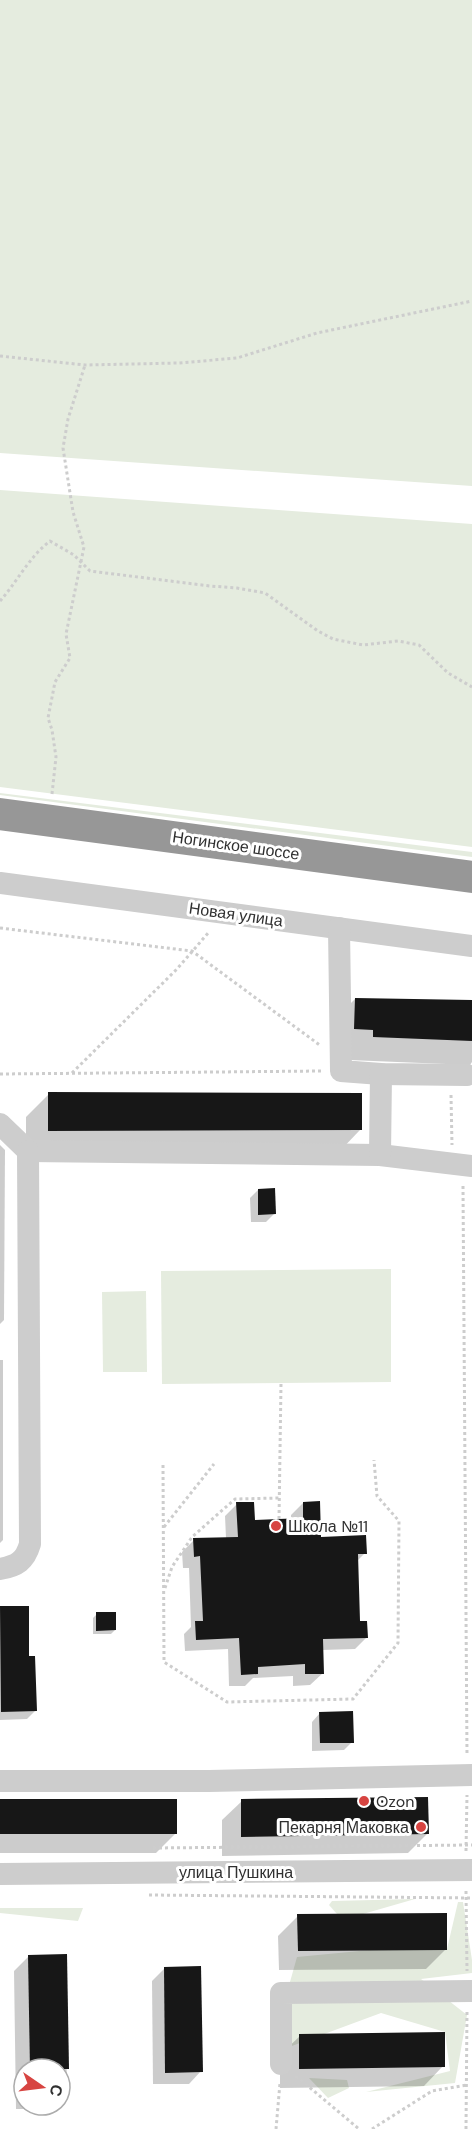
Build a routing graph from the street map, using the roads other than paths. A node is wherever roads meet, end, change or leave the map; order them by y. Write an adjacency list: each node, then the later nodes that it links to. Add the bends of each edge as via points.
1 (0, 814): 2 (highway, Ногинское шоссе)
2 (472, 877)
3 (0, 883): 4 (street, Новая улица)
4 (339, 928): 5 (street, Новая улица); 6 (street, via 341,1071)
5 (472, 946)
6 (381, 1074): 7 (street); 10 (street)
7 (459, 1075)
8 (0, 1124): 9 (street)
9 (28, 1151): 10 (street); 12 (street, via 30,1544 20,1563)
10 (380, 1155): 11 (street)
11 (462, 1165)
12 (0, 1569)
13 (470, 1776): 14 (street)
14 (0, 1781)
15 (469, 1870): 16 (street, улица Пушкина)
16 (0, 1874)
17 (472, 1991): 18 (street, via 281,1993)
18 (281, 2064)

